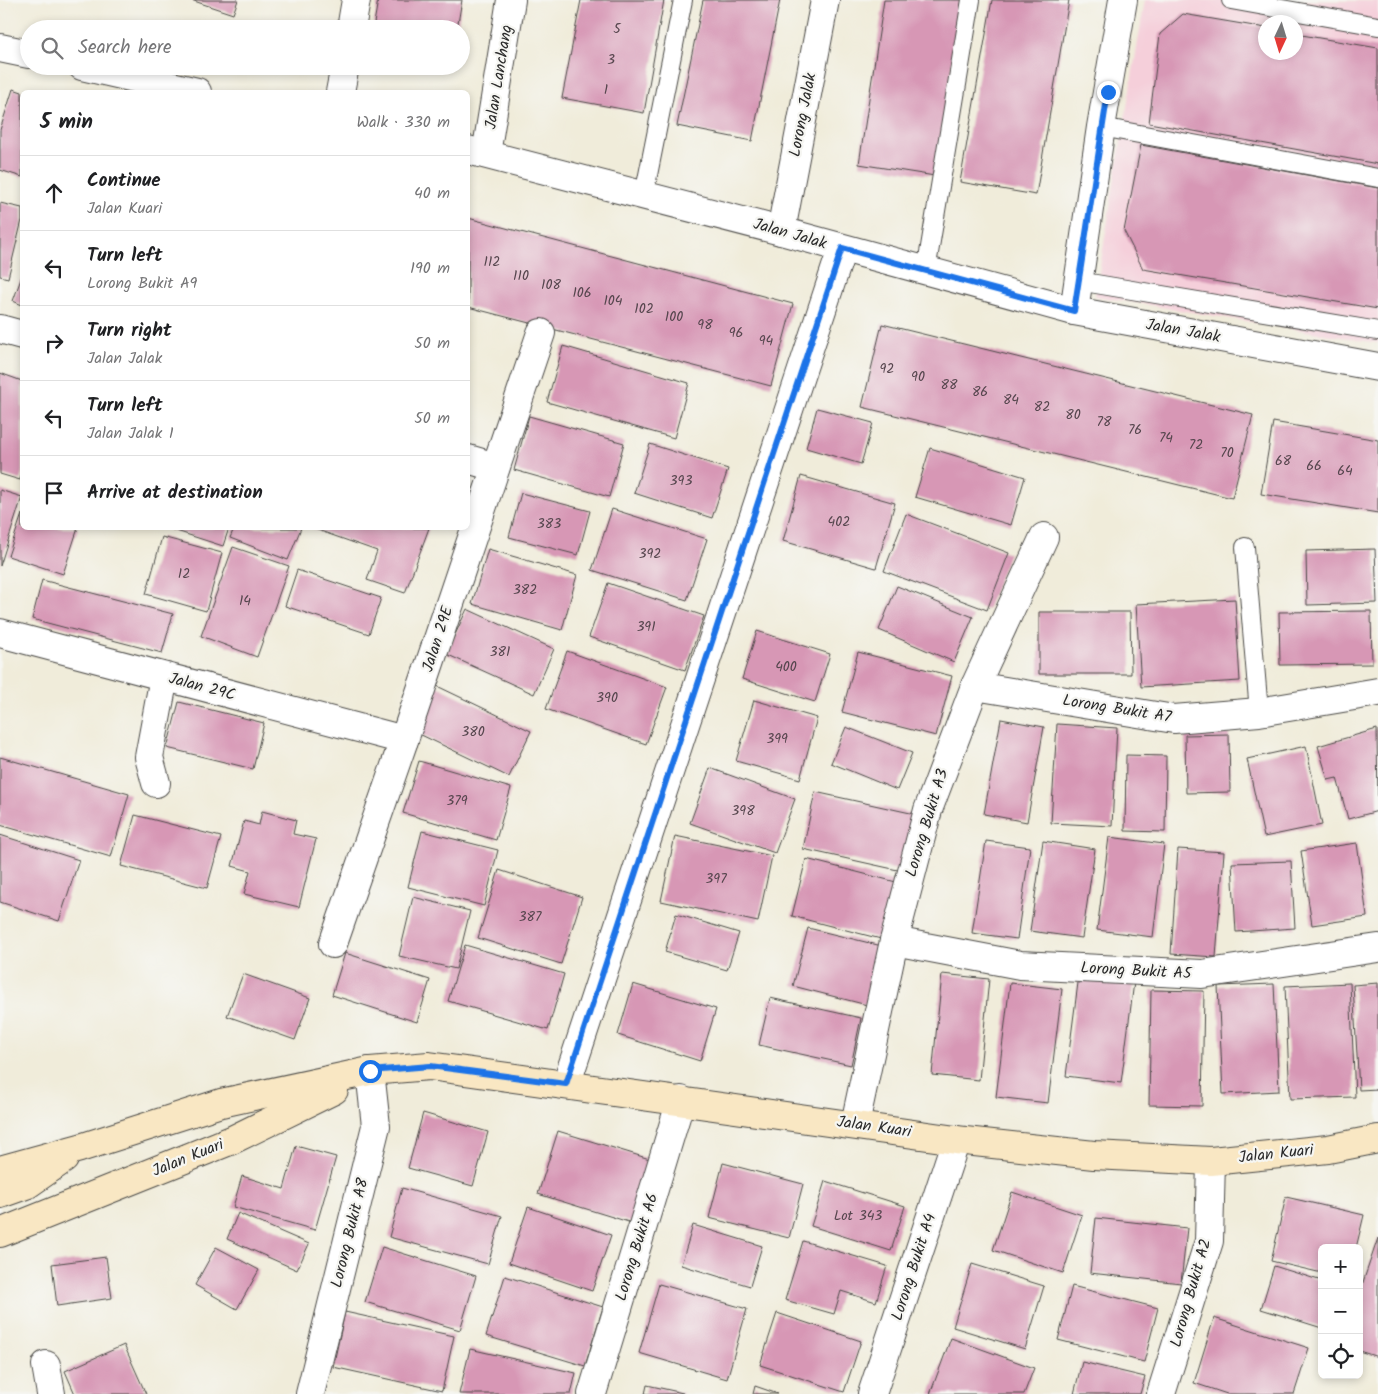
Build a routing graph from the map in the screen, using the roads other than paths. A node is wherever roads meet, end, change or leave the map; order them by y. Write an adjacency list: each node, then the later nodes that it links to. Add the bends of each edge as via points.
1 (356, 0): 8 (street)
2 (511, 0): 17 (street, Jalan Lanchang)
3 (683, 0): 19 (lane)
4 (825, 0): 20 (street, Lorong Jalak)
5 (971, 0): 22 (lane)
6 (1123, 0): 16 (street)
7 (1231, 0): 9 (lane)
8 (353, 20)
9 (1378, 26)
10 (0, 48): 11 (street)
11 (20, 52)
12 (122, 75): 14 (street)
13 (343, 75): 15 (street)
14 (188, 90)
15 (340, 90)
16 (1101, 128): 18 (lane); 23 (street)
17 (477, 152): 19 (street, Jalan Jalak)
18 (1378, 178)
19 (644, 195): 20 (street, Jalan Jalak)
20 (781, 231): 21 (street, Jalan Jalak)
21 (842, 248): 22 (street, Jalan Jalak); 45 (street)
22 (926, 271): 24 (street, Jalan Jalak)
23 (1078, 281): 24 (street); 26 (lane)
24 (1074, 311): 29 (street, Jalan Jalak)
25 (0, 329): 28 (street)
26 (1378, 331)
27 (541, 333): 31 (street, Jalan 29E)
28 (20, 334)
29 (1378, 367)
30 (470, 460): 31 (street)
31 (495, 467): 39 (street, Jalan 29E)
32 (1044, 537): 36 (street, Lorong Bukit A3)
33 (1245, 547): 38 (lane)
34 (1, 636): 35 (street, Jalan 29C)
35 (164, 677): 39 (street, Jalan 29C); 40 (street, via 149,757)
36 (974, 686): 38 (street, Lorong Bukit A7, via 1174,719); 41 (street, Lorong Bukit A3, via 928,810)
37 (1378, 692): 38 (street, Lorong Bukit A7)
38 (1259, 712)
39 (404, 740): 42 (street, Jalan 29E)
40 (156, 783)
41 (894, 940): 43 (street, Lorong Bukit A5, via 1020,965 1202,974); 47 (street, Lorong Bukit A3)
42 (333, 944)
43 (1378, 948)
44 (370, 1071): 45 (street, Jalan Kuari, via 430,1066); 50 (street, Jalan Kuari, via 221,1103); 54 (street, Jalan Kuari, via 232,1140); 57 (street, Lorong Bukit A8, via 376,1126)
45 (566, 1084): 46 (street, Jalan Kuari)
46 (681, 1100): 47 (street, Jalan Kuari); 58 (street, Lorong Bukit A6)
47 (855, 1124): 49 (street, Jalan Kuari)
48 (1378, 1139): 51 (street, Jalan Kuari, via 1328,1149)
49 (956, 1140): 51 (street, Jalan Kuari, via 1094,1155); 59 (street, Lorong Bukit A4)
50 (80, 1148): 52 (street, Jalan Kuari); 53 (street, via 28,1184)
51 (1211, 1161): 60 (street, Lorong Bukit A2, via 1209,1242)
52 (0, 1170)
53 (0, 1194)
54 (6, 1233)
55 (46, 1365): 56 (street)
56 (51, 1394)
57 (310, 1394)
58 (592, 1394)
59 (872, 1394)
60 (1161, 1394)

